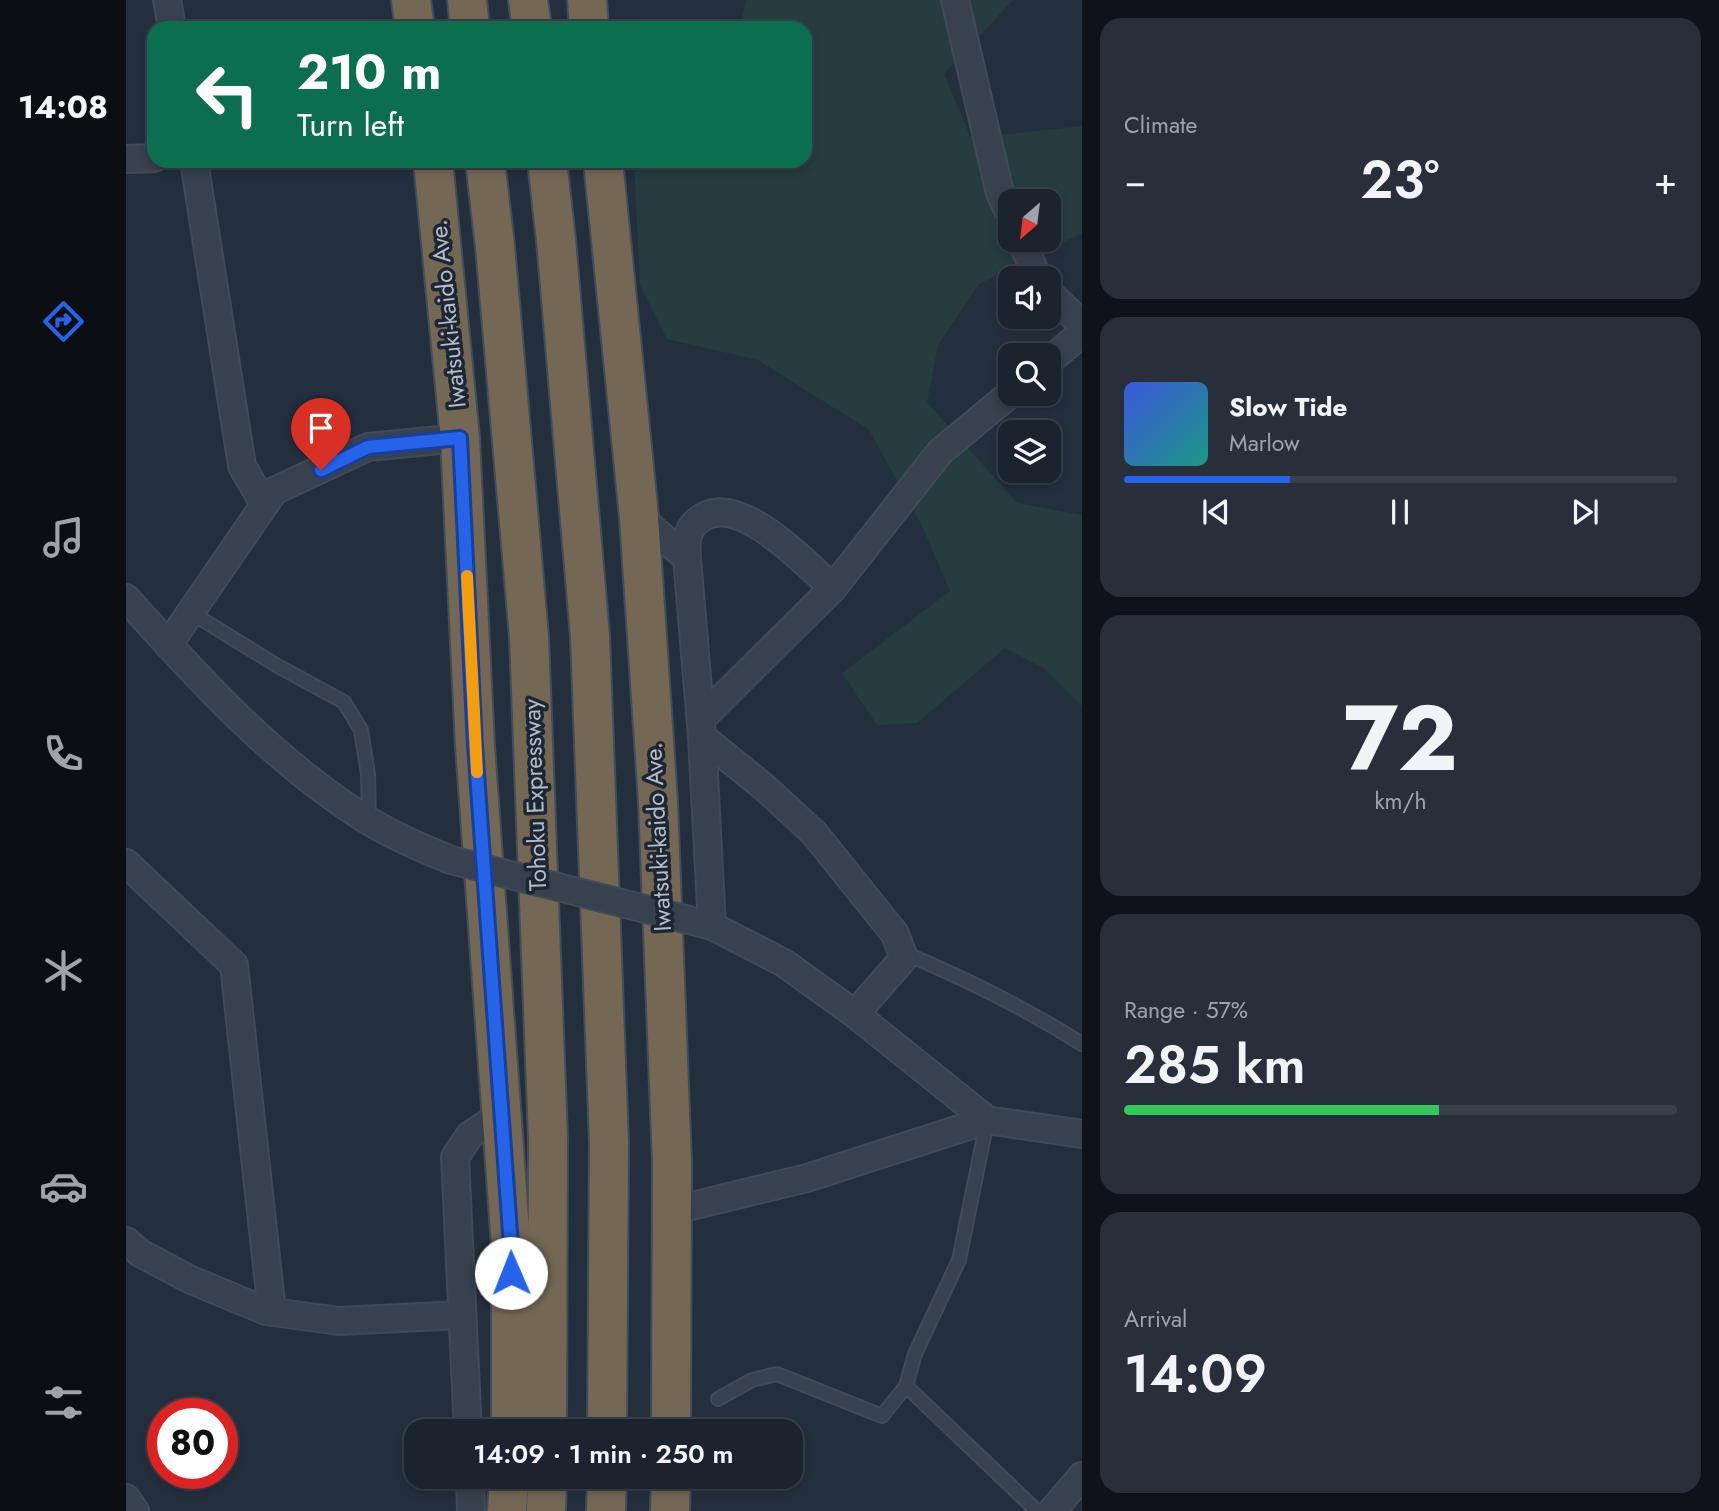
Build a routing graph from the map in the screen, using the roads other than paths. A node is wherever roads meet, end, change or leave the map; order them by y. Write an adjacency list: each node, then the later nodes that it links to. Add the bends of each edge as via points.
1 (167, 0): 7 (street)
2 (411, 0): 8 (highway)
3 (467, 0): 9 (highway)
4 (528, 0): 10 (highway)
5 (587, 0): 11 (highway)
6 (955, 0): 19 (street)
7 (171, 21)
8 (414, 21)
9 (469, 21)
10 (531, 21)
11 (589, 21)
12 (147, 158): 13 (street)
13 (126, 159)
14 (195, 168): 26 (street, via 242,466)
15 (434, 168): 25 (highway, Iwatsuki-kaido Ave.)
16 (486, 168): 51 (highway, Tohoku Expressway, via 529,636 548,1139)
17 (548, 168): 52 (highway, via 590,637 609,1143)
18 (604, 168): 27 (highway, Iwatsuki-kaido Ave.)
19 (999, 189)
20 (1061, 304): 21 (street)
21 (1082, 324)
22 (1082, 333): 23 (street)
23 (1061, 351)
24 (998, 404): 29 (street, via 940,452)
25 (460, 438): 26 (street, via 368,447 274,492); 40 (highway, Iwatsuki-kaido Ave., via 475,746)
26 (264, 504): 31 (street)
27 (639, 517): 28 (street); 43 (highway, Iwatsuki-kaido Ave., via 658,802)
28 (687, 558): 29 (street, via 686,537 693,523 710,512 727,511 760,526); 33 (street)
29 (833, 587): 33 (street)
30 (126, 598): 32 (street)
31 (191, 612): 32 (street); 34 (lane, via 344,702 362,730)
32 (168, 645): 34 (street, via 234,713 316,785)
33 (702, 728): 36 (street); 37 (street, via 814,833 895,934)
34 (369, 821): 36 (street, bridge, via 451,860)
35 (126, 863): 45 (street, via 234,965)
36 (701, 923): 38 (street, via 785,963)
37 (902, 952): 38 (street, via 904,958); 39 (lane, via 960,976)
38 (855, 1014): 41 (street)
39 (1082, 1044)
40 (502, 1114): 46 (street, via 470,1135 455,1157); 50 (highway, Iwatsuki-kaido Ave., via 511,1246)
41 (987, 1120): 42 (street); 43 (street, via 807,1178); 47 (lane, via 959,1260 915,1354)
42 (1082, 1134)
43 (671, 1210): 53 (highway, Iwatsuki-kaido Ave.)
44 (126, 1241): 45 (street, via 191,1280)
45 (272, 1312): 46 (street, via 339,1321)
46 (462, 1315): 49 (street)
47 (906, 1386): 48 (lane, via 882,1416 777,1374 752,1380); 67 (lane)
48 (718, 1399)
49 (467, 1419)
50 (511, 1419)
51 (548, 1419)
52 (607, 1419)
53 (671, 1419)
54 (1082, 1476): 68 (street)
55 (470, 1489): 62 (street)
56 (508, 1489): 63 (highway)
57 (547, 1489): 64 (highway)
58 (607, 1489): 65 (highway)
59 (671, 1489): 66 (highway)
60 (126, 1498): 61 (street)
61 (135, 1511)
62 (471, 1511)
63 (507, 1511)
64 (547, 1511)
65 (606, 1511)
66 (670, 1511)
67 (1037, 1511)
68 (1052, 1511)

